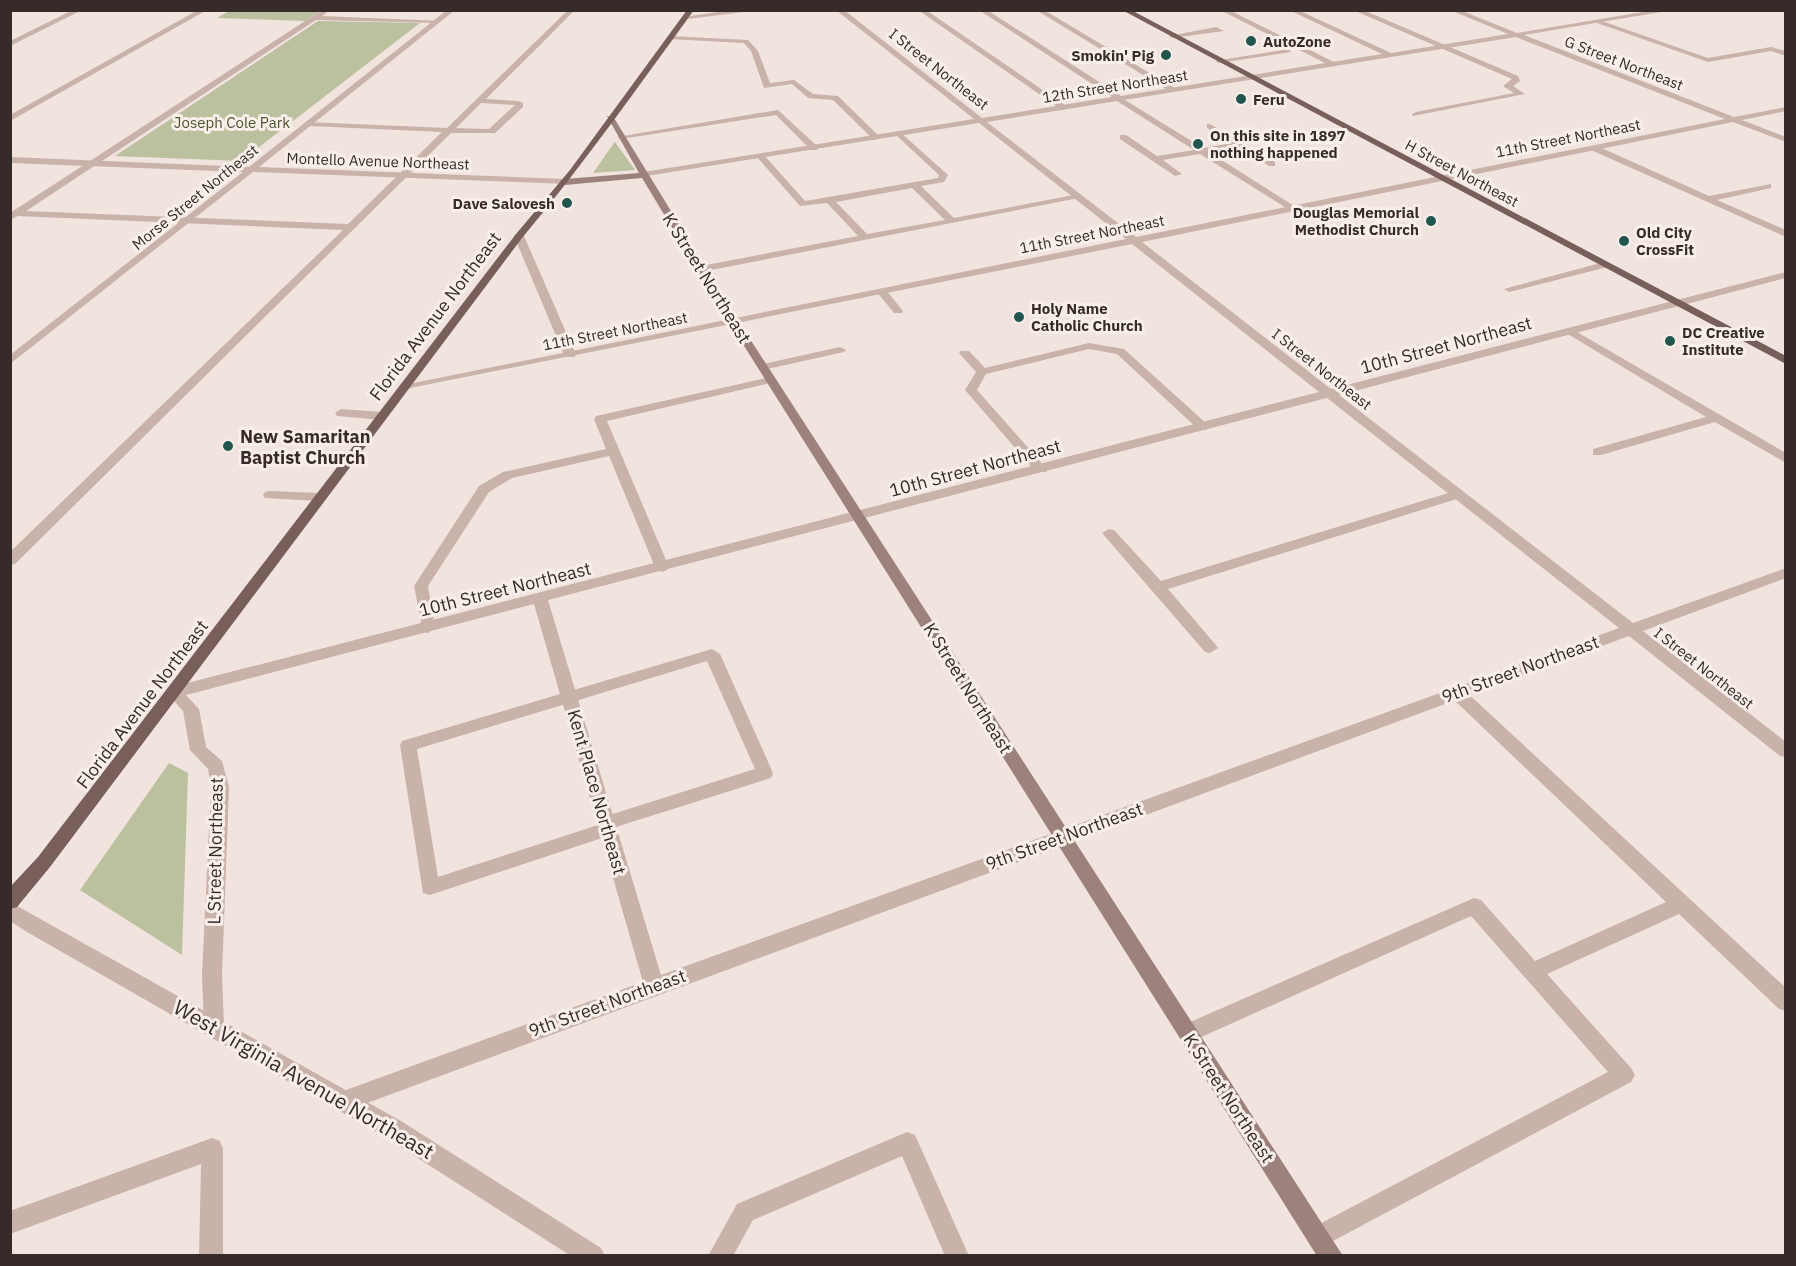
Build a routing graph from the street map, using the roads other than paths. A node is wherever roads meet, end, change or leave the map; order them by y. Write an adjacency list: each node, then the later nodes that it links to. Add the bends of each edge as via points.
1 (79, 10): 25 (street)
2 (204, 10): 42 (street)
3 (327, 10): 18 (street)
4 (452, 10): 19 (street, Morse Street Northeast)
5 (572, 10): 37 (street)
6 (757, 10): 17 (street)
7 (838, 10): 44 (street, I Street Northeast)
8 (921, 10): 38 (street)
9 (982, 10): 36 (street)
10 (1039, 10): 35 (street)
11 (1125, 10): 23 (main road, H Street Northeast)
12 (1223, 10): 33 (street)
13 (1292, 10): 31 (street)
14 (1356, 10): 27 (street)
15 (1453, 10): 22 (street, G Street Northeast)
16 (1670, 10): 20 (street, 12th Street Northeast)
17 (689, 14): 24 (main road, Florida Avenue Northeast)
18 (316, 18): 19 (street); 60 (street)
19 (438, 21): 45 (street, Morse Street Northeast)
20 (1599, 22): 22 (street, 12th Street Northeast); 28 (street, via 1708,60)
21 (1221, 31): 23 (street)
22 (1516, 35): 27 (street, 12th Street Northeast); 43 (street, G Street Northeast)
23 (1172, 36): 32 (main road, H Street Northeast)
24 (670, 38): 41 (main road, Florida Avenue Northeast); 51 (street, via 746,41 754,51 767,86 794,82 811,96 835,98)
25 (10, 44)
26 (1785, 46): 28 (street)
27 (1441, 47): 31 (street, 12th Street Northeast); 40 (street, via 1515,78 1506,85 1521,94)
28 (1771, 49): 30 (street)
29 (1289, 51): 32 (street)
30 (1785, 54)
31 (1390, 55): 33 (street, 12th Street Northeast)
32 (1219, 61): 34 (main road, H Street Northeast)
33 (1334, 64): 34 (street, 12th Street Northeast)
34 (1251, 77): 35 (street, 12th Street Northeast); 66 (main road, H Street Northeast)
35 (1174, 90): 36 (street, 12th Street Northeast)
36 (1120, 99): 38 (street, 12th Street Northeast); 56 (street)
37 (478, 101): 47 (street); 47 (street, via 520,105 492,131)
38 (1065, 108): 44 (street, 12th Street Northeast)
39 (1785, 109): 43 (street, 11th Street Northeast)
40 (1416, 114)
41 (610, 118): 49 (main road, K Street Northeast); 67 (main road, Florida Avenue Northeast)
42 (10, 119)
43 (1734, 120): 52 (street, G Street Northeast); 55 (street, 11th Street Northeast)
44 (981, 121): 48 (street, 12th Street Northeast); 70 (street, I Street Northeast)
45 (309, 124): 47 (street); 62 (street, Morse Street Northeast)
46 (1210, 126): 53 (street)
47 (449, 130): 64 (street)
48 (900, 134): 51 (street, 12th Street Northeast); 68 (street, via 944,175 941,180)
49 (621, 137): 54 (street, via 778,112); 65 (main road, K Street Northeast)
50 (1123, 137): 58 (street)
51 (877, 138): 54 (street, 12th Street Northeast)
52 (1785, 140)
53 (1239, 144): 56 (street); 61 (street)
54 (814, 148): 57 (street, 12th Street Northeast)
55 (1594, 148): 66 (street, 11th Street Northeast); 71 (street)
56 (1203, 150): 58 (street); 73 (street)
57 (761, 157): 65 (street, 12th Street Northeast); 72 (street, via 804,204)
58 (1156, 159): 63 (street)
59 (10, 160): 60 (street, Montello Avenue Northeast)
60 (93, 163): 62 (street, Montello Avenue Northeast); 74 (street)
61 (1272, 164)
62 (251, 170): 64 (street, Montello Avenue Northeast); 75 (street, Morse Street Northeast)
63 (1178, 174)
64 (401, 176): 67 (street, Montello Avenue Northeast); 77 (street)
65 (643, 176): 67 (main road, 12th Street Northeast); 83 (main road, K Street Northeast)
66 (1442, 179): 73 (street, 11th Street Northeast); 82 (main road, H Street Northeast)
67 (565, 182): 79 (main road, Florida Avenue Northeast)
68 (914, 186): 72 (street); 76 (street)
69 (1768, 186): 71 (street)
70 (1079, 197): 76 (street); 81 (street, I Street Northeast)
71 (1708, 199): 78 (street)
72 (829, 200): 80 (street)
73 (1294, 209): 81 (street, 11th Street Northeast)
74 (12, 214): 75 (street)
75 (189, 219): 77 (street); 94 (street, Morse Street Northeast)
76 (952, 221): 80 (street)
77 (349, 227): 99 (street)
78 (1785, 234)
79 (519, 236): 93 (street); 101 (main road, Florida Avenue Northeast)
80 (865, 238): 83 (street)
81 (1134, 241): 86 (street, 11th Street Northeast); 102 (street, I Street Northeast)
82 (1604, 265): 85 (street); 87 (main road, H Street Northeast)
83 (701, 268): 89 (main road, K Street Northeast)
84 (1785, 275): 87 (street, 10th Street Northeast)
85 (1509, 289)
86 (882, 292): 88 (street); 89 (street, 11th Street Northeast)
87 (1676, 304): 90 (street, 10th Street Northeast); 95 (main road, H Street Northeast)
88 (898, 311)
89 (734, 322): 93 (street, 11th Street Northeast); 96 (main road, K Street Northeast)
90 (1570, 331): 102 (street, 10th Street Northeast); 105 (street)
91 (840, 351): 96 (street)
92 (965, 354): 97 (street)
93 (570, 355): 101 (street, 11th Street Northeast)
94 (10, 361)
95 (1785, 362)
96 (763, 367): 98 (main road, K Street Northeast)
97 (982, 372): 106 (street, via 1089,346 1120,351); 110 (street, via 971,390)
98 (771, 381): 107 (street, via 600,419); 116 (main road, K Street Northeast)
99 (190, 385): 100 (street); 111 (street)
100 (206, 386)
101 (404, 388): 104 (main road, Florida Avenue Northeast)
102 (1329, 394): 106 (street, 10th Street Northeast); 113 (street, I Street Northeast)
103 (341, 413): 104 (street)
104 (382, 416): 115 (main road, Florida Avenue Northeast)
105 (1716, 418): 108 (street); 109 (street)
106 (1203, 427): 110 (street, 10th Street Northeast)
107 (614, 451): 119 (street); 123 (street, via 508,475 484,489 421,586)
108 (1597, 452)
109 (1785, 459)
110 (1041, 469): 116 (street, 10th Street Northeast)
111 (89, 483): 112 (street); 118 (street)
112 (104, 484)
113 (1458, 494): 121 (street); 124 (street, I Street Northeast)
114 (270, 495): 115 (street)
115 (319, 497): 126 (main road, Florida Avenue Northeast)
116 (860, 516): 119 (street, 10th Street Northeast); 131 (main road, K Street Northeast)
117 (1109, 533): 121 (street)
118 (10, 561)
119 (662, 567): 122 (street, 10th Street Northeast)
120 (1785, 573): 124 (street, 9th Street Northeast)
121 (1158, 587): 125 (street)
122 (540, 598): 123 (street, 10th Street Northeast); 128 (street, Kent Place Northeast)
123 (428, 628): 126 (street, 10th Street Northeast)
124 (1630, 629): 127 (street, 9th Street Northeast); 129 (street, I Street Northeast)
125 (1210, 648)
126 (174, 692): 132 (main road, Florida Avenue Northeast); 138 (street, L Street Northeast, via 191,709 198,750 216,766 220,787 212,975)
127 (1457, 693): 131 (street, 9th Street Northeast); 133 (street)
128 (569, 695): 130 (street, Kent Place Northeast); 130 (street, via 712,654 765,772); 130 (street, via 408,745 430,887)
129 (1785, 751)
130 (607, 826): 136 (street, Kent Place Northeast)
131 (1061, 837): 136 (street, 9th Street Northeast); 139 (main road, K Street Northeast)
132 (10, 901)
133 (1681, 904): 135 (street); 137 (street)
134 (10, 910): 138 (street, West Virginia Avenue Northeast)
135 (1533, 971): 139 (street, via 1474,906); 142 (street, via 1624,1075)
136 (654, 986): 140 (street, 9th Street Northeast)
137 (1785, 1002)
138 (214, 1026): 140 (street, West Virginia Avenue Northeast)
139 (1188, 1033): 142 (main road, K Street Northeast)
140 (343, 1101): 144 (street, West Virginia Avenue Northeast)
141 (10, 1223): 143 (street, via 212,1149)
142 (1318, 1237): 147 (main road, K Street Northeast)
143 (211, 1256)
144 (593, 1256)
145 (720, 1256): 146 (street, via 745,1212 907,1143)
146 (957, 1256)
147 (1330, 1256)

